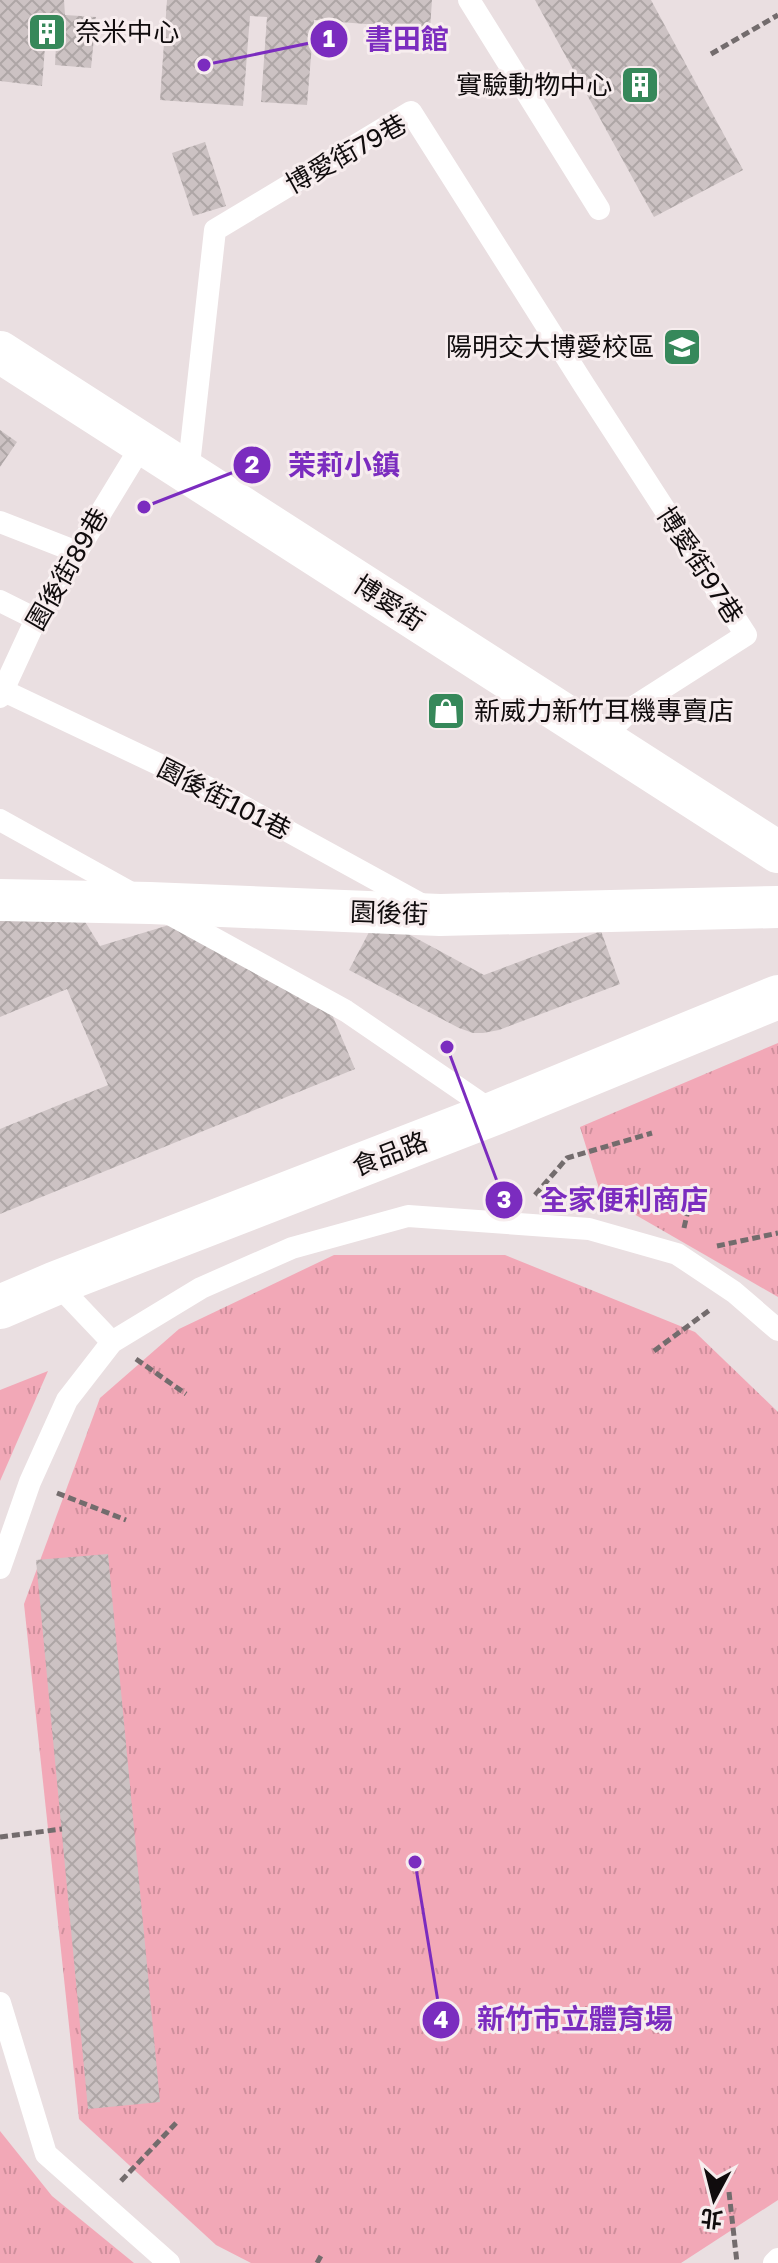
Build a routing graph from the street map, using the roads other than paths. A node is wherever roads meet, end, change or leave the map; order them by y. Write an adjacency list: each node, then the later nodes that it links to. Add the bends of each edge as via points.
1 (469, 0): 2 (lane)
2 (599, 209)
3 (0, 352): 5 (street, 博愛街)
4 (584, 385): 6 (lane, 博愛街79巷, via 411,112 215,230); 12 (lane, 博愛街97巷, via 746,635 635,706)
5 (142, 445): 6 (street, 博愛街); 8 (lane, 園後街89巷)
6 (188, 474): 12 (street, 博愛街)
7 (0, 522): 8 (lane)
8 (77, 552): 10 (lane, 園後街89巷)
9 (0, 601): 10 (lane)
10 (36, 619): 11 (lane, 園後街89巷)
11 (2, 694): 18 (lane, 園後街101巷, via 215,791)
12 (601, 739): 14 (street, 博愛街)
13 (0, 820): 16 (lane)
14 (778, 852)
15 (0, 900): 16 (street, 園後街)
16 (150, 903): 18 (street, 園後街); 20 (lane, via 346,1011)
17 (778, 907): 18 (street, 園後街)
18 (440, 915)
19 (778, 997): 20 (street, 食品路)
20 (495, 1113): 21 (street, 食品路)
21 (56, 1283): 22 (street, 食品路); 24 (lane)
22 (5, 1299)
23 (778, 1330): 24 (lane, via 677,1254 589,1229 408,1216 292,1248 201,1288)
24 (112, 1342): 25 (lane, via 67,1400)
25 (0, 1568)
26 (0, 2003): 27 (lane, via 46,2154)
27 (169, 2263)

